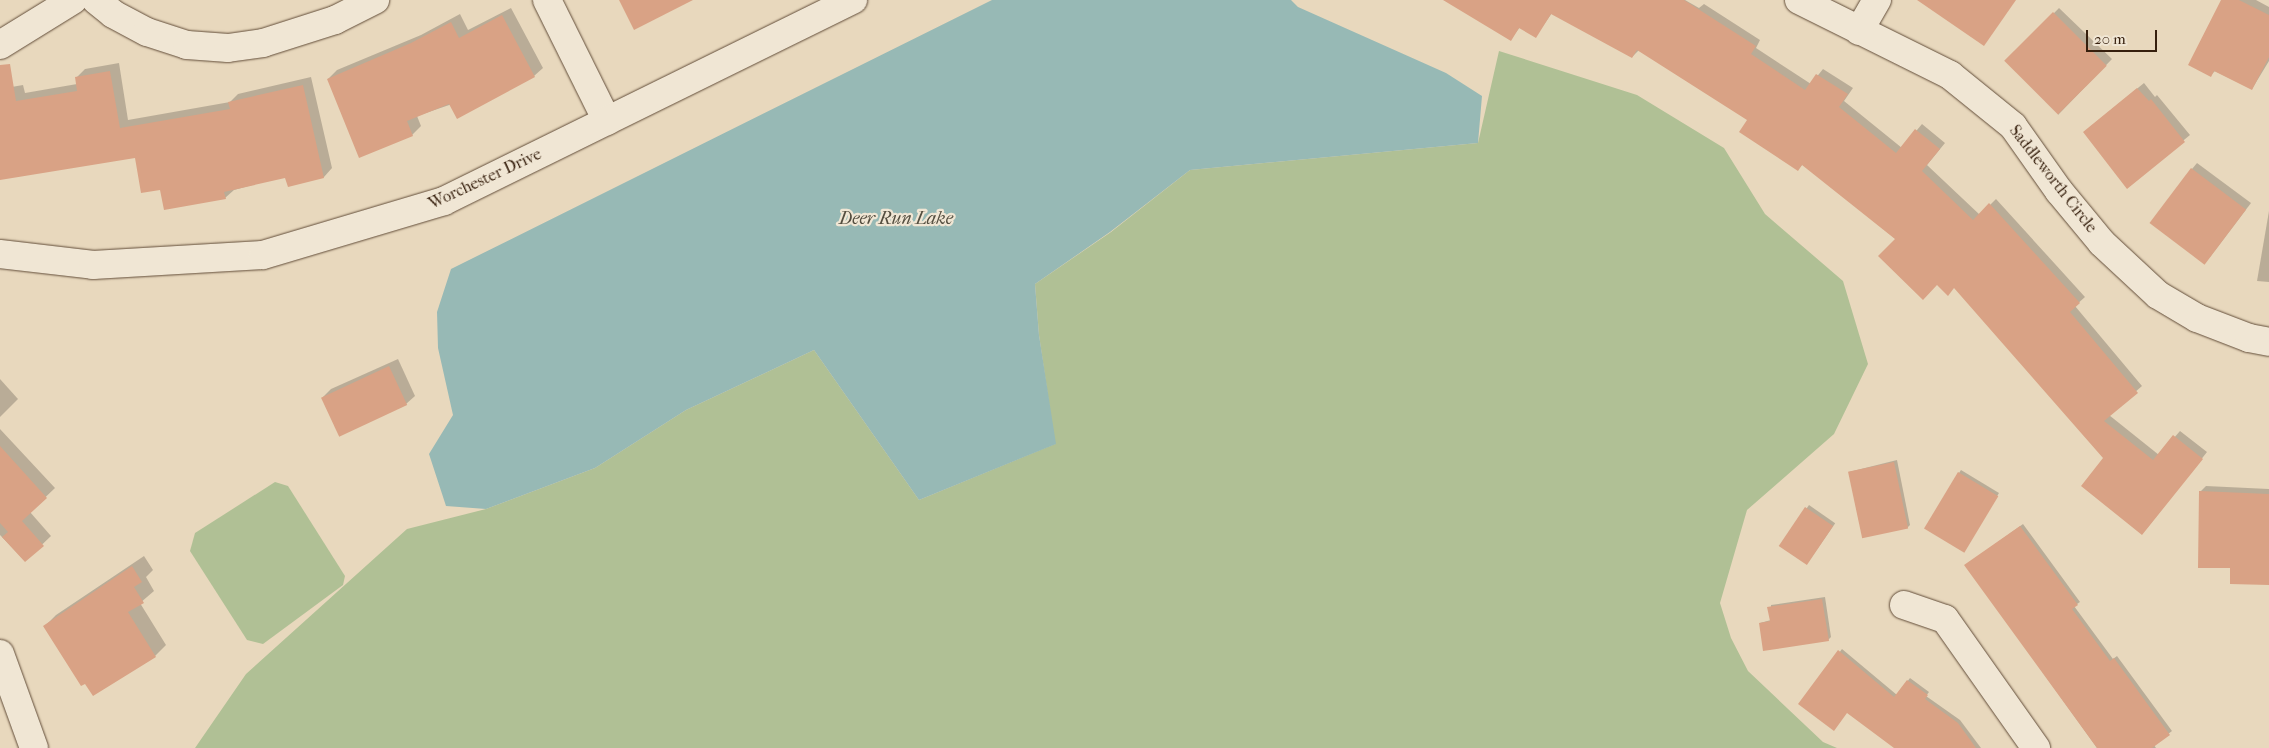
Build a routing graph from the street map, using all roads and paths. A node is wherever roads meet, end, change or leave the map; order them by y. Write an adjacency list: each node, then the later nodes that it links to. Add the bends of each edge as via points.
1 (74, 0): 9 (street)
2 (96, 0): 3 (street, via 113,14 146,32 186,45 228,48 263,43 335,20)
3 (375, 0)
4 (547, 0): 10 (street)
5 (853, 0): 10 (street, Worchester Drive)
6 (1799, 0): 8 (street, Saddleworth Circle)
7 (1876, 0): 8 (street)
8 (1859, 31): 12 (street, Saddleworth Circle, via 1950,75 2014,126 2059,191 2102,243 2158,295 2197,318 2249,338)
9 (0, 45)
10 (607, 121): 11 (street, Worchester Drive, via 444,201 263,255 93,265)
11 (0, 254)
12 (2269, 342)
13 (1904, 606): 16 (street, via 1945,619)
14 (0, 654): 15 (street)
15 (34, 748)
16 (2036, 748)

